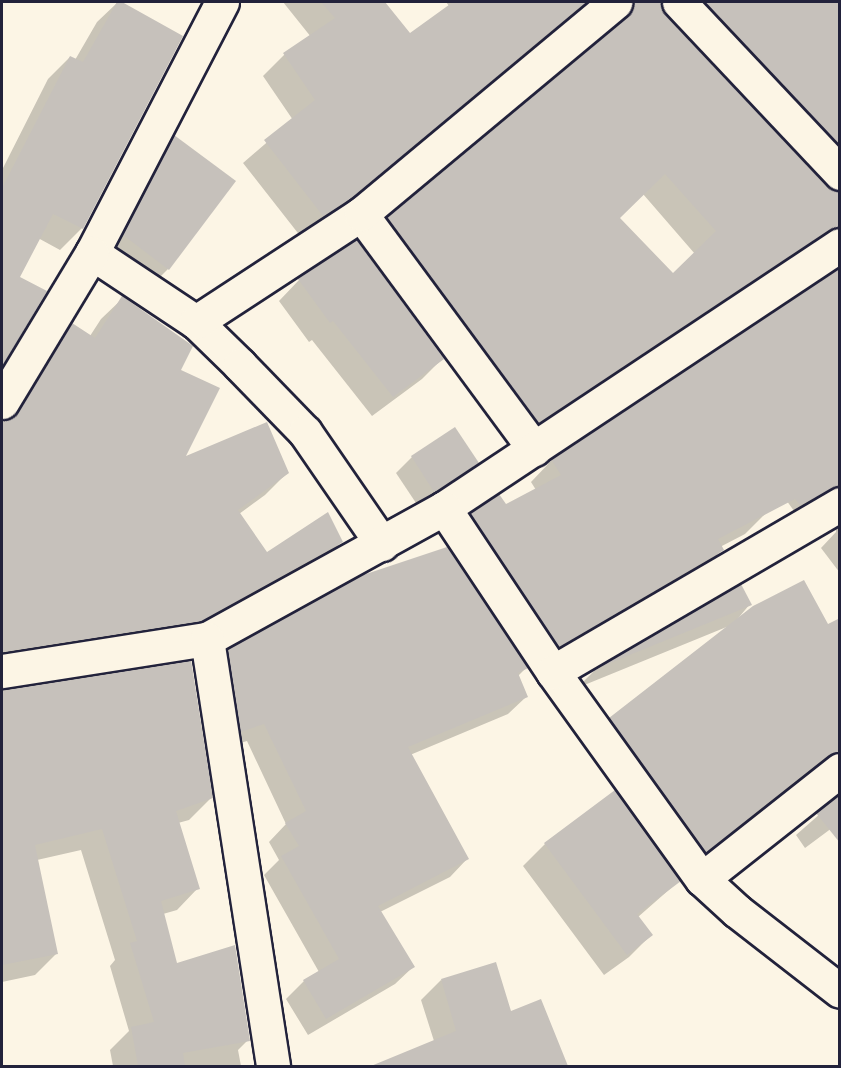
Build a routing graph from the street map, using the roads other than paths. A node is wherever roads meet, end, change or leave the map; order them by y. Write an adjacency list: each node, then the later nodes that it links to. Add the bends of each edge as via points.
1 (222, 2): 7 (street)
2 (615, 2): 5 (street)
3 (679, 2): 4 (street)
4 (840, 173)
5 (361, 214): 8 (street); 10 (street)
6 (840, 245): 10 (street)
7 (92, 253): 8 (street); 9 (street)
8 (196, 321): 13 (street, via 305,432)
9 (2, 402)
10 (534, 449): 12 (street)
11 (840, 504): 16 (street)
12 (444, 508): 13 (street); 16 (street)
13 (382, 544): 14 (street)
14 (207, 639): 15 (street); 20 (street)
15 (2, 670)
16 (553, 672): 18 (street)
17 (840, 770): 18 (street)
18 (702, 879): 19 (street)
19 (840, 991)
20 (273, 1066)

